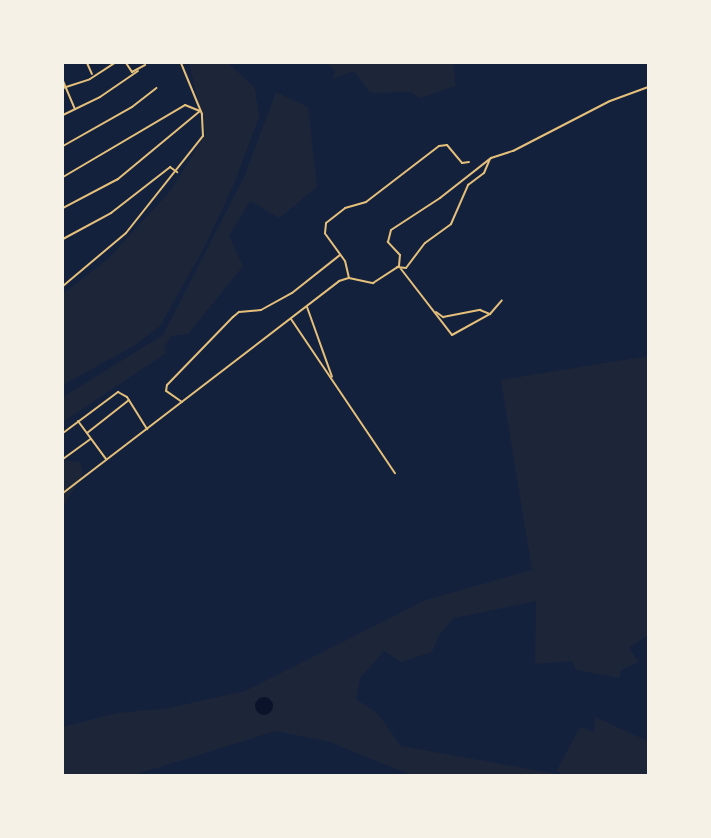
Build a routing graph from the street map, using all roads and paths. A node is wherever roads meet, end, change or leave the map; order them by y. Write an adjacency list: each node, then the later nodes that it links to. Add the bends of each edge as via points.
1 (87, 63): 7 (street)
2 (115, 63): 7 (street)
3 (126, 63): 6 (street, via 132,72)
4 (181, 63): 13 (street)
5 (145, 65): 6 (street)
6 (138, 71): 12 (street)
7 (92, 74): 9 (street, via 90,79)
8 (63, 81): 9 (street)
9 (64, 87): 12 (street)
10 (648, 87): 16 (street)
11 (156, 88): 15 (street, via 132,107)
12 (75, 109): 14 (street)
13 (200, 111): 18 (street, via 204,134); 19 (street, via 185,105); 20 (street, via 118,179)
14 (63, 115)
15 (63, 146)
16 (491, 158): 23 (street, via 391,230 389,243 401,257); 24 (street, via 484,173 468,185 451,224)
17 (469, 162): 22 (street, via 462,163 447,145 441,145 366,202 342,210 324,228)
18 (177, 172): 21 (street, via 170,167 111,213); 26 (street, via 126,233)
19 (63, 177)
20 (63, 208)
21 (63, 239)
22 (340, 255): 25 (street); 34 (street, via 261,310 239,312 233,317 167,385 166,391)
23 (397, 267): 24 (street); 25 (street, via 374,283)
24 (401, 269): 29 (street)
25 (349, 278): 28 (street)
26 (63, 285)
27 (502, 300): 30 (street)
28 (306, 306): 31 (street); 32 (street)
29 (434, 310): 30 (street, via 443,317 480,310); 30 (street, via 454,336)
30 (490, 314)
31 (291, 318): 32 (street); 34 (street)
32 (333, 380): 42 (street)
33 (129, 400): 35 (street, via 116,392); 36 (street); 38 (street)
34 (182, 402): 36 (street)
35 (78, 421): 37 (street); 38 (street)
36 (147, 429): 41 (street)
37 (63, 433)
38 (87, 433): 39 (street)
39 (91, 439): 40 (street); 41 (street)
40 (63, 459)
41 (106, 459): 43 (street)
42 (394, 473)
43 (63, 493)

